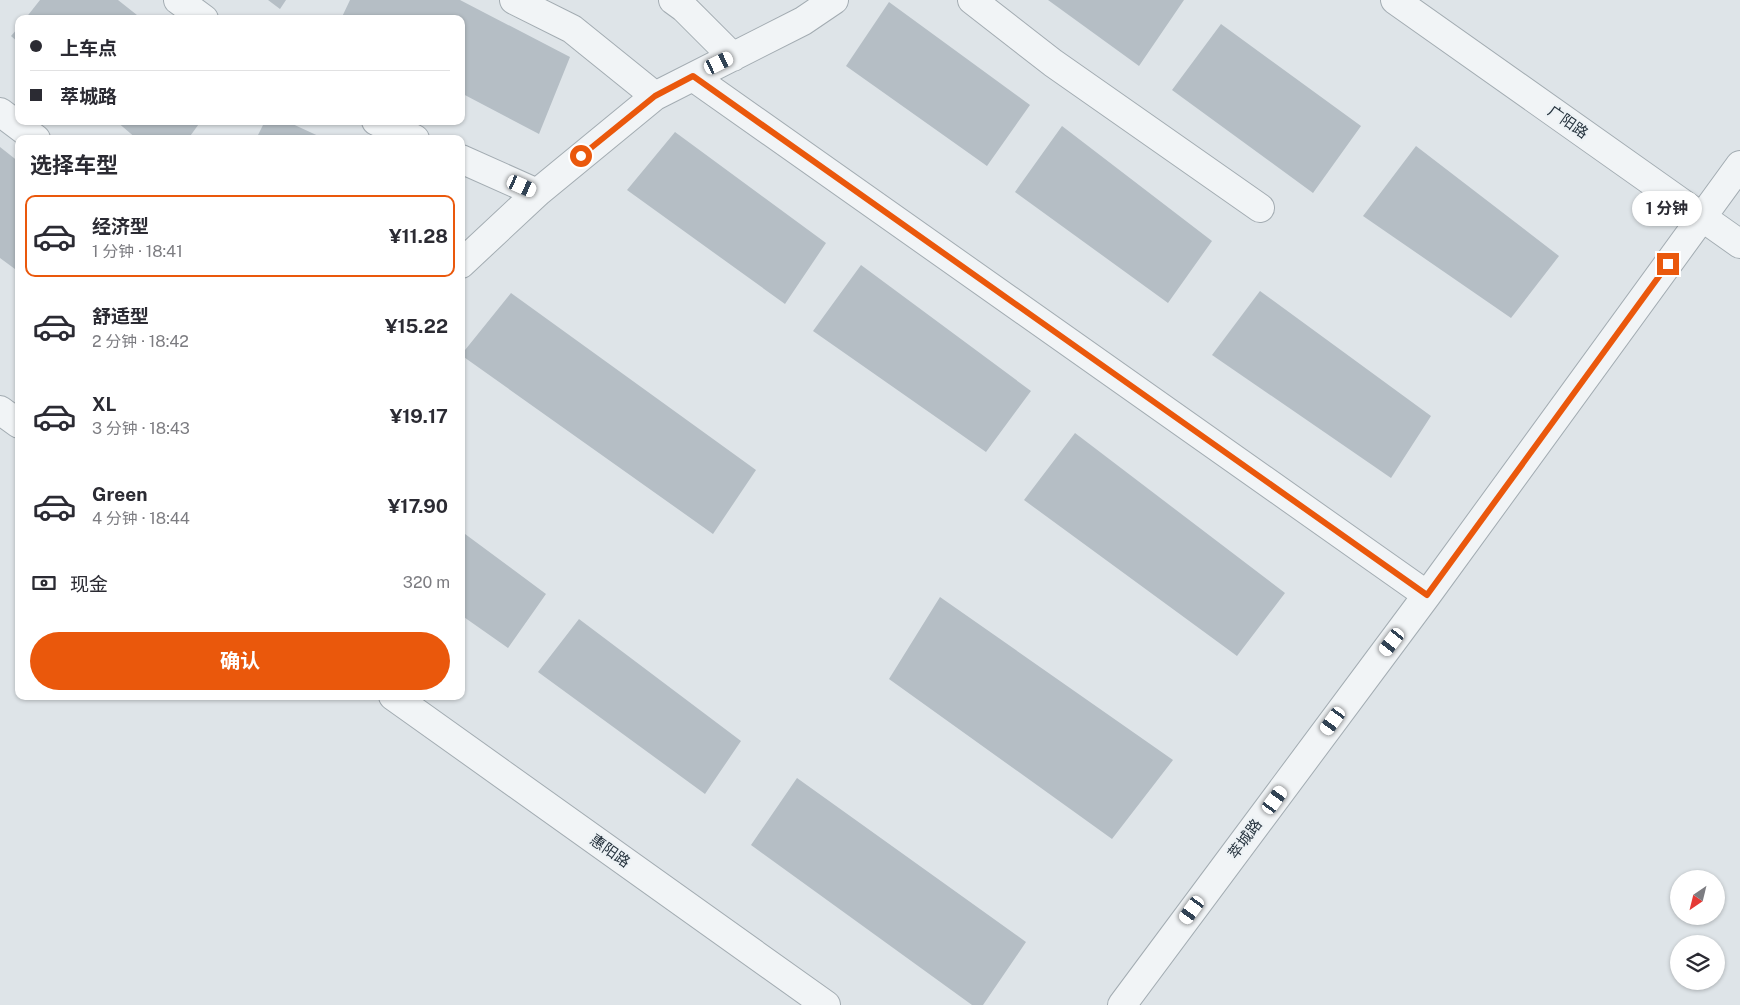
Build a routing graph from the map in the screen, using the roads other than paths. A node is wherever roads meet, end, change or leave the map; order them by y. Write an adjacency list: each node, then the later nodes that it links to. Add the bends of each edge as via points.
1 (178, 0): 7 (street)
2 (514, 0): 10 (street, via 572,29)
3 (673, 0): 8 (street)
4 (834, 0): 8 (street, via 803,21)
5 (972, 0): 20 (street, via 1053,63)
6 (1396, 0): 21 (street, 广阳路)
7 (199, 15)
8 (733, 57): 9 (street)
9 (693, 76): 10 (street); 26 (street)
10 (655, 96): 19 (street)
11 (0, 112): 12 (street)
12 (15, 123)
13 (17, 125): 15 (street)
14 (385, 125): 16 (street)
15 (31, 135)
16 (406, 135)
17 (465, 161): 19 (street)
18 (1740, 165): 21 (street, 萃城路)
19 (537, 193): 23 (street)
20 (1260, 208)
21 (1702, 217): 22 (street, 广阳路); 26 (street, 萃城路)
22 (1740, 244)
23 (465, 260)
24 (0, 410): 25 (street)
25 (15, 421)
26 (1427, 595): 29 (street, 萃城路)
27 (399, 700): 28 (street, 惠阳路)
28 (826, 1005)
29 (1122, 1005)

